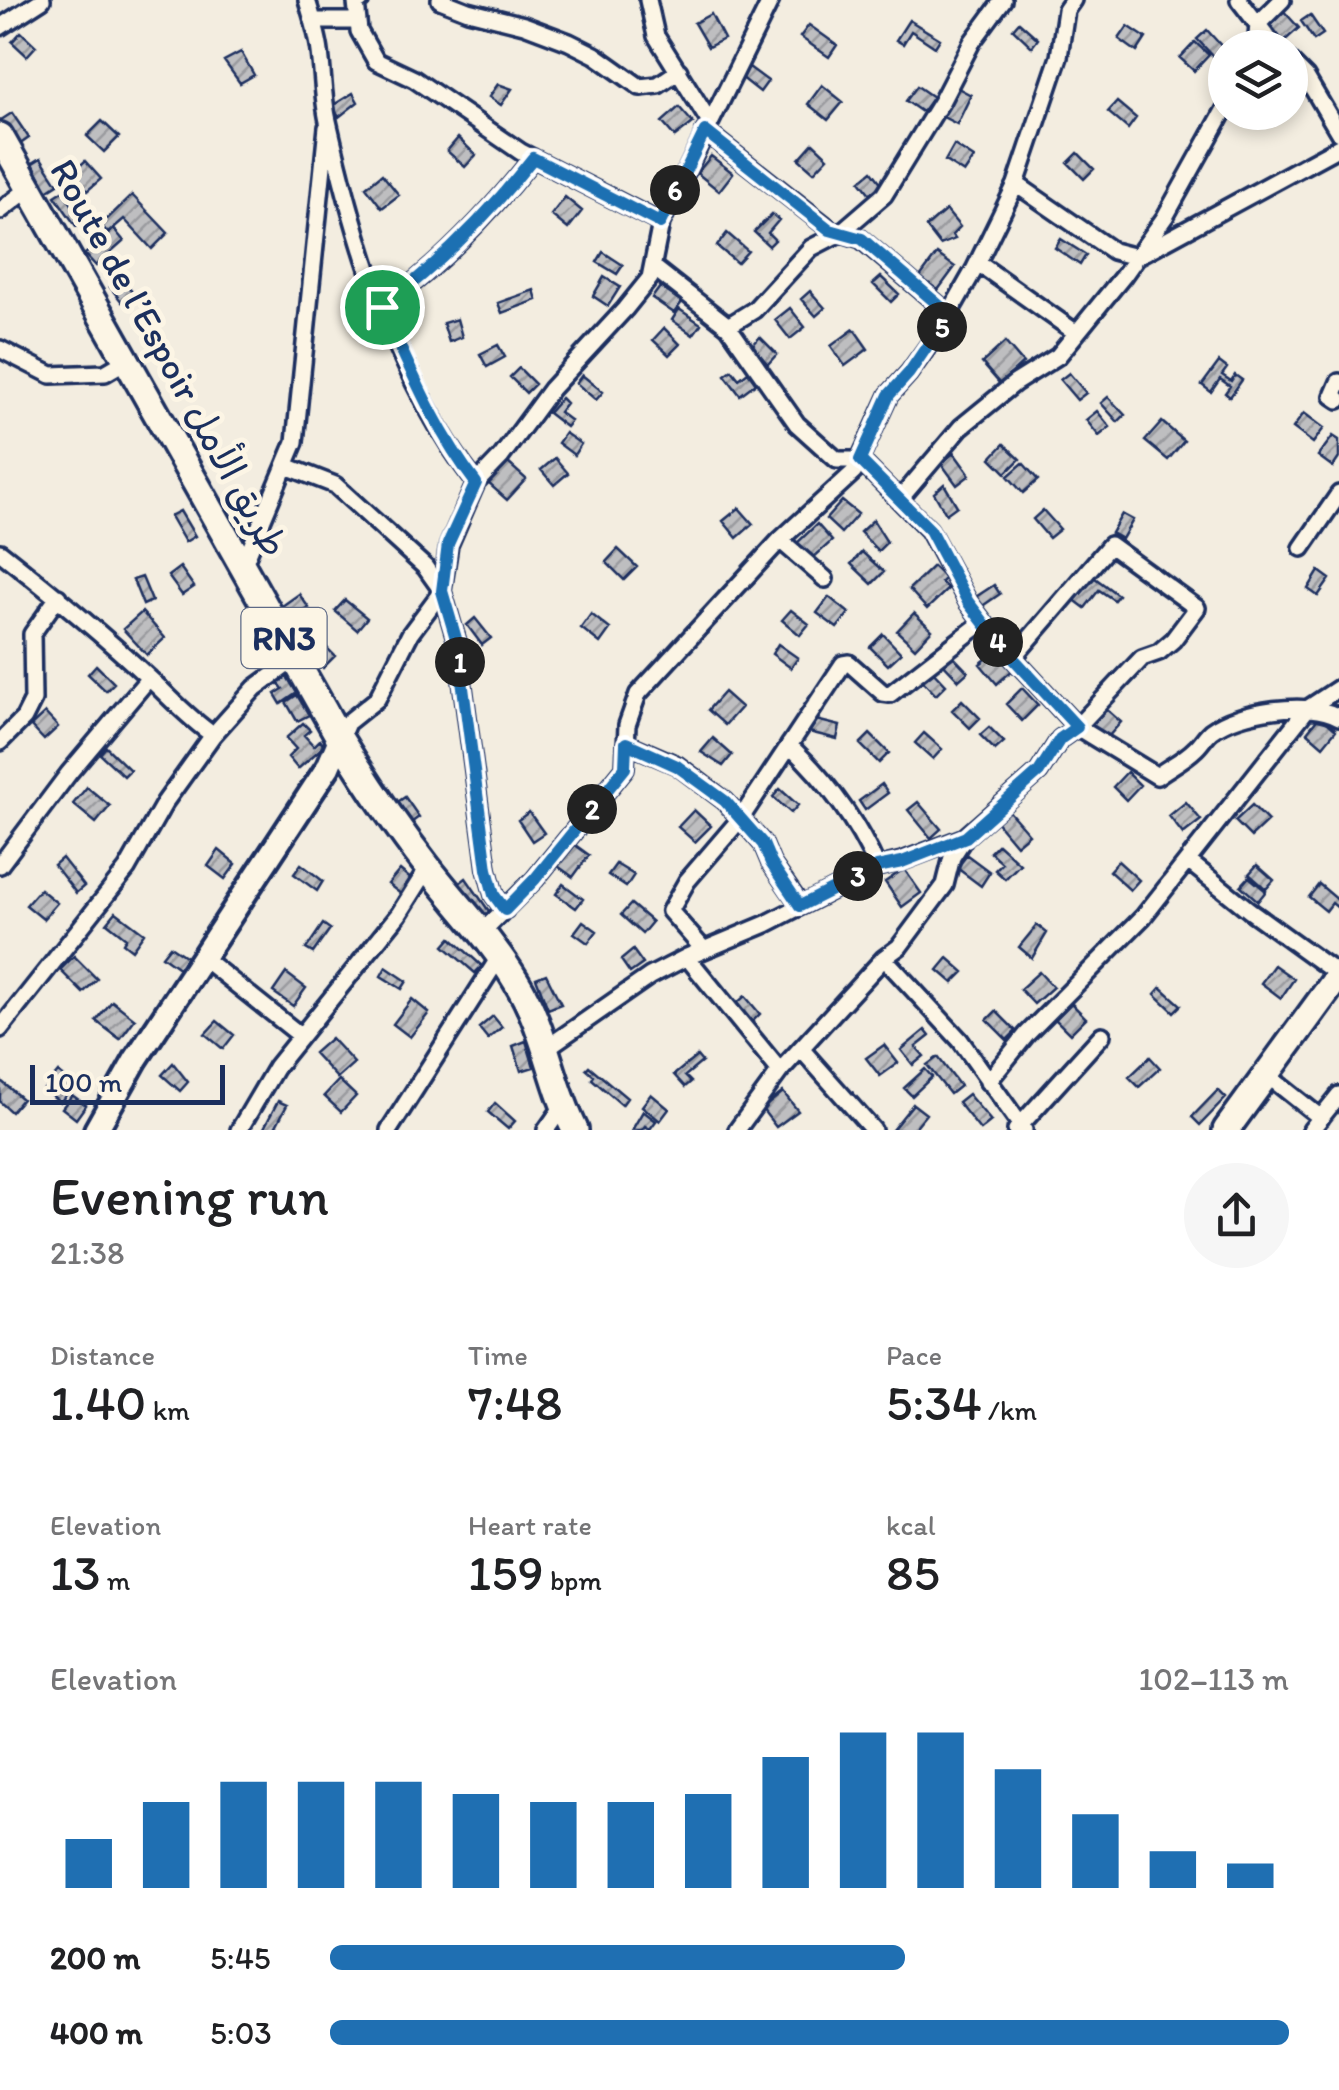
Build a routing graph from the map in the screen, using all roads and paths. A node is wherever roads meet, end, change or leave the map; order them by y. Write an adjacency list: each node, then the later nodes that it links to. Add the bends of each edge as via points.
1 (42, 0): 14 (street)
2 (307, 0): 12 (street)
3 (361, 0): 11 (street)
4 (440, 0): 17 (street, via 570,42 640,87)
5 (648, 0): 17 (street, via 656,36)
6 (771, 0): 20 (street)
7 (1003, 0): 30 (street, via 884,195)
8 (1240, 0): 13 (street)
9 (1282, 0): 13 (street)
10 (1067, 3): 26 (street, via 1060,57)
11 (358, 20): 12 (street); 25 (street, via 376,61)
12 (312, 21): 19 (street)
13 (1258, 24): 15 (street); 16 (street)
14 (0, 27)
15 (1258, 30)
16 (1262, 30)
17 (679, 71): 20 (street)
18 (1308, 80): 22 (street)
19 (328, 118): 34 (street); 43 (street, via 302,391)
20 (707, 126): 29 (street); 30 (street)
21 (1213, 130): 31 (street)
22 (1339, 134)
23 (0, 136): 27 (main road, Route de l’Espoir طريق الأمل / RN3)
24 (1339, 146): 31 (street)
25 (533, 158): 29 (street); 34 (street, via 497,204 423,277)
26 (1016, 184): 31 (street, via 1114,252); 32 (street)
27 (31, 187): 28 (street); 39 (main road, Route de l’Espoir طريق الأمل / RN3)
28 (0, 211)
29 (660, 223): 33 (street)
30 (840, 232): 35 (street, via 862,239); 36 (street, via 812,248 754,310)
31 (1136, 257): 37 (street)
32 (978, 263): 35 (street); 37 (street)
33 (653, 267): 36 (street); 44 (street, via 625,310)
34 (382, 307): 44 (street, via 454,455)
35 (949, 314): 42 (street, via 889,395)
36 (728, 326): 42 (street, via 796,424 837,460)
37 (1074, 332): 46 (street, via 1058,356 961,427)
38 (0, 349): 39 (street, via 52,375 105,373)
39 (129, 359): 50 (main road, Route de l’Espoir طريق الأمل / RN3)
40 (1339, 382): 41 (street, via 1333,396)
41 (1339, 400)
42 (860, 460): 46 (street); 47 (street)
43 (286, 466): 50 (street); 52 (street, via 336,485)
44 (476, 483): 52 (street, via 448,544)
45 (1339, 494): 48 (street)
46 (900, 499): 54 (street, via 930,530)
47 (780, 540): 51 (street); 65 (street, via 638,694)
48 (1302, 548)
49 (0, 552): 53 (street)
50 (243, 566): 55 (main road, Route de l’Espoir طريق الأمل / RN3)
51 (825, 579)
52 (442, 591): 63 (street, via 410,634 378,699 347,723); 74 (street, via 457,642 487,869)
53 (58, 597): 57 (street); 64 (street, via 32,634 33,700)
54 (983, 622): 56 (street); 66 (street, via 890,694 843,664)
55 (296, 658): 62 (street, via 256,688); 63 (main road, Route de l’Espoir طريق الأمل / RN3)
56 (1013, 658): 61 (street); 61 (street, via 1110,545 1197,608 1173,640 1142,658)
57 (150, 678): 62 (street); 70 (street)
58 (1339, 688): 59 (street)
59 (1307, 709): 60 (street); 61 (street, via 1230,721 1156,776); 69 (street)
60 (1339, 716)
61 (1077, 727): 68 (street, via 1060,739 1039,772)
62 (214, 735): 82 (street, via 127,870)
63 (340, 739): 72 (main road, Route de l’Espoir طريق الأمل / RN3); 78 (main road, via 328,768)
64 (0, 742)
65 (626, 743): 67 (street, via 677,766); 74 (street, via 625,768)
66 (788, 745): 67 (street); 71 (street, via 840,800)
67 (741, 818): 73 (street); 76 (street, via 687,881 670,912)
68 (966, 837): 71 (street); 80 (street, via 945,886)
69 (1188, 861): 81 (street); 89 (street)
70 (0, 865)
71 (877, 867): 73 (street)
72 (428, 868): 75 (main road, Route de l’Espoir طريق الأمل / RN3); 83 (street)
73 (800, 906): 76 (street)
74 (505, 910): 75 (street)
75 (482, 932): 77 (main road, Route de l’Espoir طريق الأمل / RN3)
76 (704, 950): 79 (street)
77 (500, 956): 85 (main road, Route de l’Espoir طريق الأمل / RN3); 96 (street)
78 (203, 958): 83 (street); 94 (main road)
79 (687, 958): 85 (street); 87 (street)
80 (884, 958): 86 (street); 89 (street, via 960,1040)
81 (1339, 975): 88 (main road)
82 (0, 1029)
83 (302, 1036): 95 (street)
84 (1102, 1036): 93 (street)
85 (548, 1047): 91 (main road, Route de l’Espoir طريق الأمل / RN3)
86 (802, 1050): 87 (street); 100 (street)
87 (780, 1071): 99 (street)
88 (1266, 1075): 92 (street); 101 (main road)
89 (988, 1082): 93 (street)
90 (1339, 1095): 92 (street)
91 (563, 1106): 97 (street); 98 (main road, Route de l’Espoir طريق الأمل / RN3)
92 (1316, 1124)
93 (1020, 1129)
94 (96, 1130)
95 (239, 1130)
96 (389, 1130)
97 (546, 1130)
98 (575, 1130)
99 (737, 1130)
100 (872, 1130)
101 (1226, 1130)

